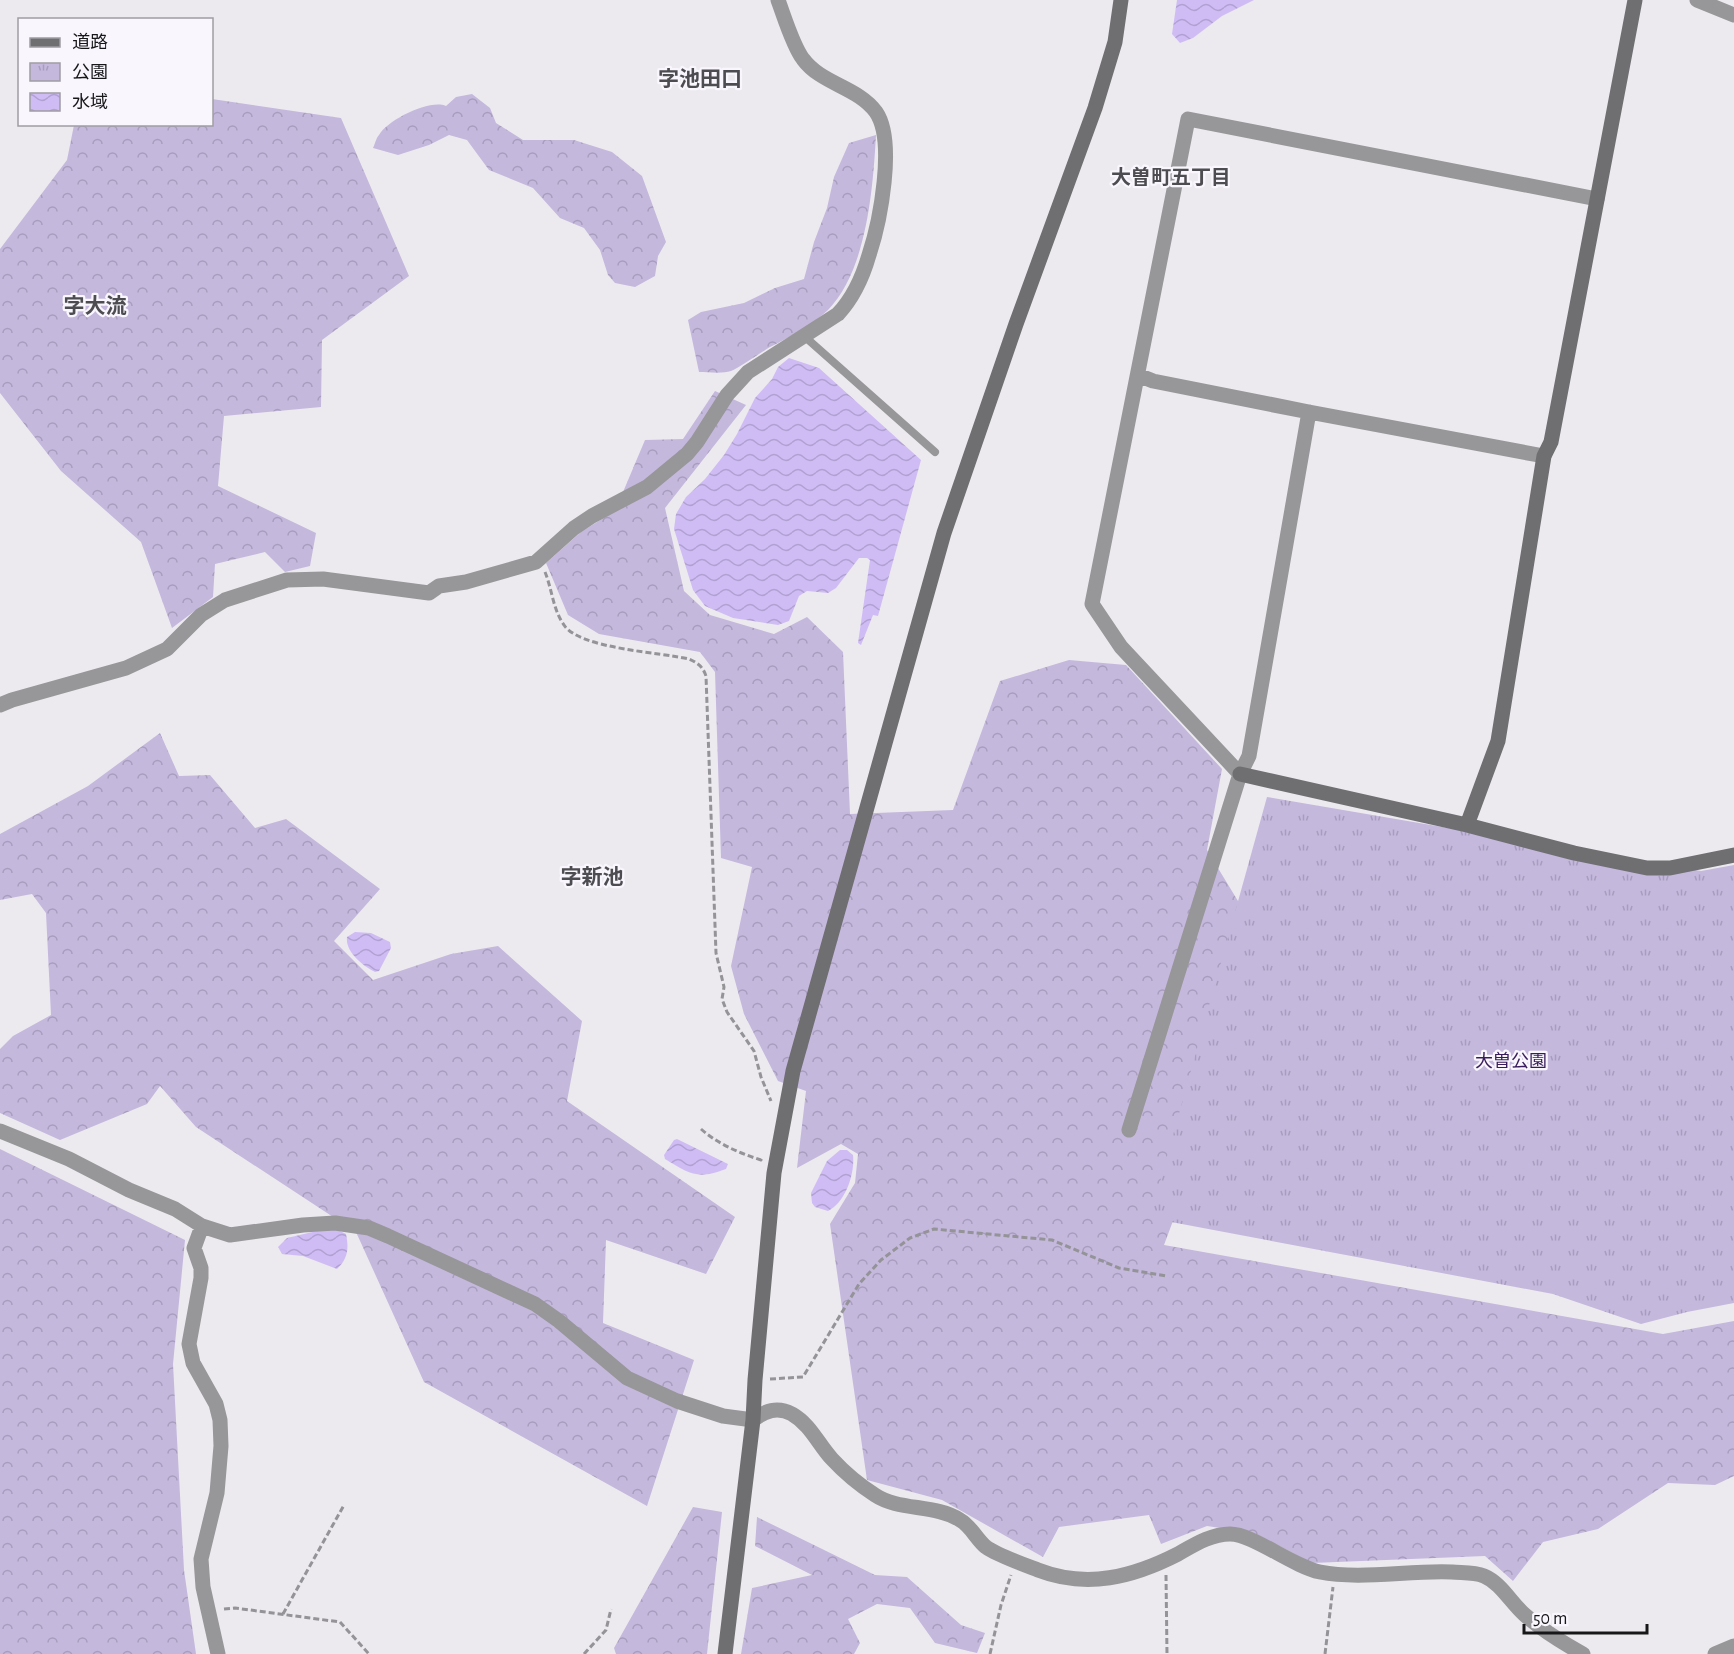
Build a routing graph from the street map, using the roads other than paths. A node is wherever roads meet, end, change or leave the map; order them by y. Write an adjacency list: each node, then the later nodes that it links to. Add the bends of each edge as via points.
1 (778, 0): 7 (street, via 802,59 823,77 865,101 884,131 884,182 869,255 845,306)
2 (1121, 0): 19 (street, via 1115,42 1095,108 944,533 793,1071 774,1173)
3 (1635, 0): 6 (street)
4 (1697, 0): 5 (street)
5 (1734, 15)
6 (1597, 199): 8 (street, via 1188,119); 11 (street, via 1551,442)
7 (804, 336): 10 (lane); 12 (street, via 748,372 676,464 647,487 574,528 536,562 439,586 429,593 323,579 287,580 225,600 201,615 167,649 126,668)
8 (1138, 375): 9 (street); 13 (street, via 1092,604 1121,648)
9 (1309, 412): 11 (street); 13 (street, via 1254,735)
10 (935, 452)
11 (1544, 456): 14 (street, via 1498,741)
12 (0, 705)
13 (1240, 774): 14 (street); 16 (street)
14 (1467, 825): 15 (street, via 1647,868 1670,868)
15 (1734, 855)
16 (1130, 1130)
17 (0, 1131): 18 (street, via 69,1159 175,1209)
18 (202, 1226): 19 (street, via 230,1235 335,1223 369,1228 535,1304 627,1378 677,1401 723,1416); 21 (street, via 194,1248 201,1278 189,1344 193,1363 216,1404 221,1430 217,1493 201,1559)
19 (753, 1420): 22 (street); 23 (street, via 764,1412 790,1413 805,1424 832,1459 877,1497 929,1508 961,1520 987,1548 1040,1571 1086,1579 1131,1574 1214,1536 1231,1534 1322,1572 1425,1571 1485,1577 1531,1619)
20 (1734, 1646): 24 (street)
21 (218, 1654)
22 (725, 1654)
23 (1583, 1654)
24 (1715, 1654)

